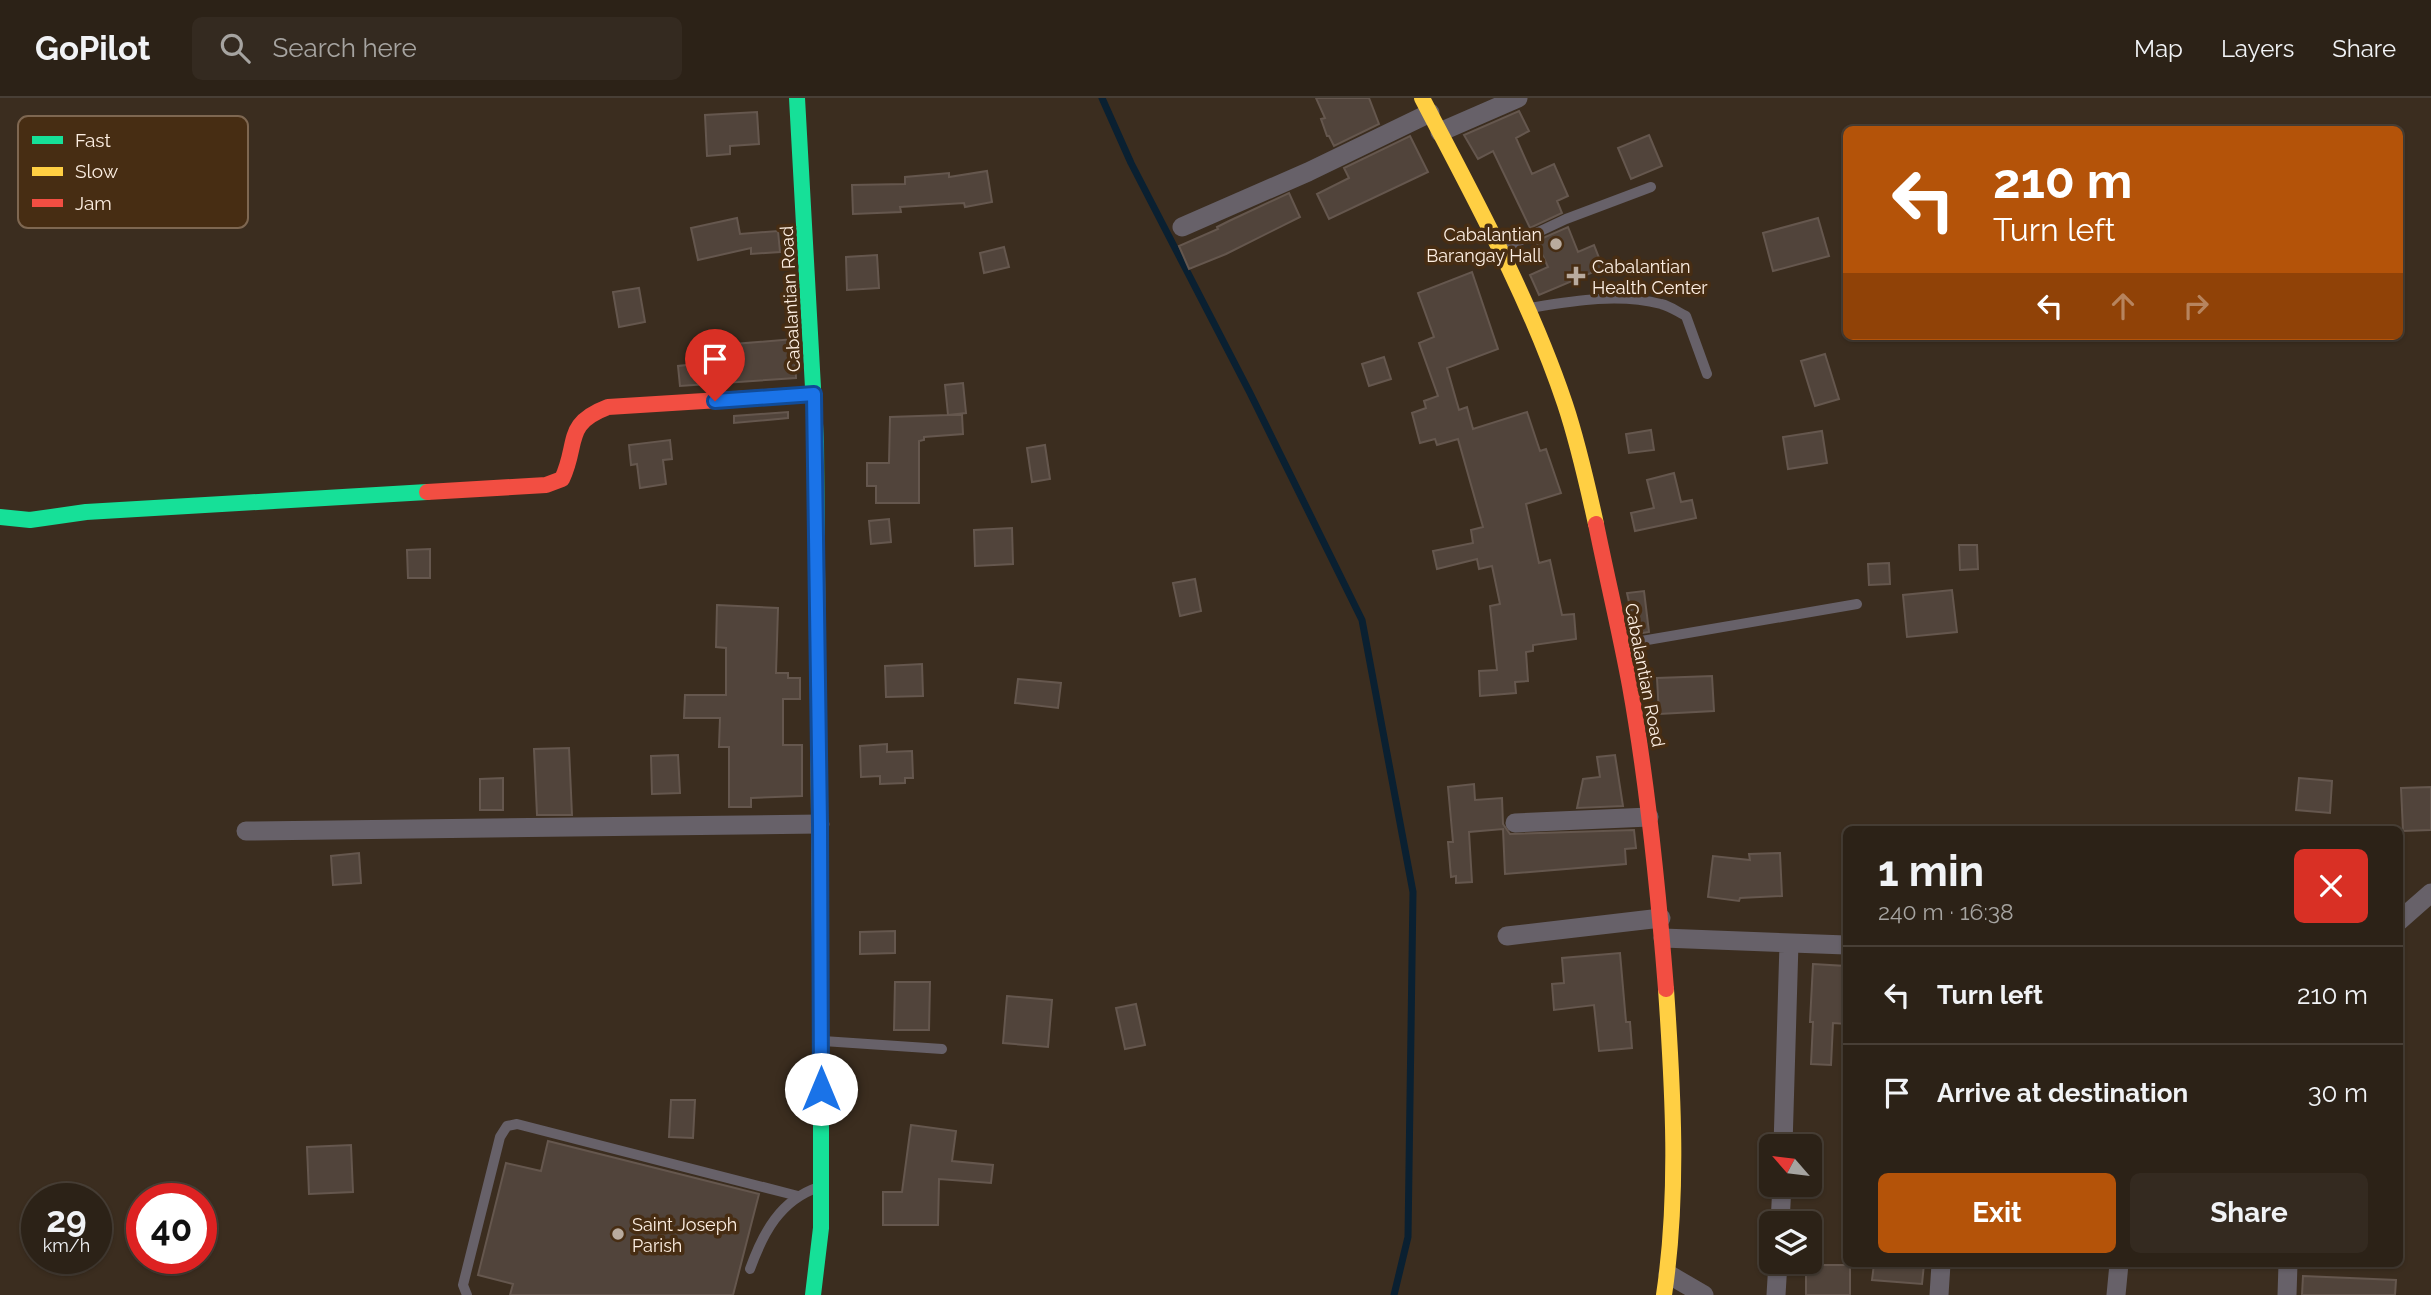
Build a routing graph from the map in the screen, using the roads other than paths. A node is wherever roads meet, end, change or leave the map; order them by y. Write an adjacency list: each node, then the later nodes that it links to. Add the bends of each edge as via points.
1 (797, 98): 10 (street, Cabalantian Road)
2 (1518, 98): 4 (street)
3 (1426, 106): 4 (street, Cabalantian Road); 6 (street, via 1308,173)
4 (1440, 132): 7 (street, Cabalantian Road)
5 (1651, 187): 7 (lane)
6 (1182, 227)
7 (1498, 250): 8 (street, Cabalantian Road)
8 (1526, 309): 9 (lane, via 1585,299 1663,304 1686,316); 13 (street, Cabalantian Road, via 1564,402 1584,472)
9 (1707, 374)
10 (814, 394): 11 (street, via 593,411 573,432 562,479 546,485 86,512 20,520); 16 (street, Cabalantian Road)
11 (0, 517)
12 (1857, 604): 13 (lane)
13 (1620, 644): 14 (street, Cabalantian Road)
14 (1649, 817): 15 (street); 20 (street, Cabalantian Road)
15 (1515, 823)
16 (820, 824): 17 (street); 24 (street, Cabalantian Road)
17 (246, 831)
18 (2431, 893): 19 (street)
19 (2403, 918)
20 (1662, 928): 21 (street); 22 (street); 33 (street, Cabalantian Road, via 1672,1172)
21 (1507, 936)
22 (1789, 943): 23 (street); 26 (street)
23 (1843, 945)
24 (820, 1041): 25 (lane); 27 (street, Cabalantian Road)
25 (942, 1049)
26 (1783, 1134)
27 (821, 1186): 28 (lane); 36 (street, Cabalantian Road)
28 (798, 1196): 32 (lane, via 770,1223); 35 (lane, via 517,1124 507,1126 500,1137 463,1285)
29 (1941, 1267): 40 (street)
30 (2119, 1267): 41 (street)
31 (2288, 1267): 42 (street)
32 (750, 1269)
33 (1668, 1274): 37 (street, Cabalantian Road); 38 (street)
34 (1777, 1274): 39 (street)
35 (467, 1295)
36 (813, 1295)
37 (1664, 1295)
38 (1704, 1295)
39 (1776, 1295)
40 (1940, 1295)
41 (2116, 1295)
42 (2287, 1295)

